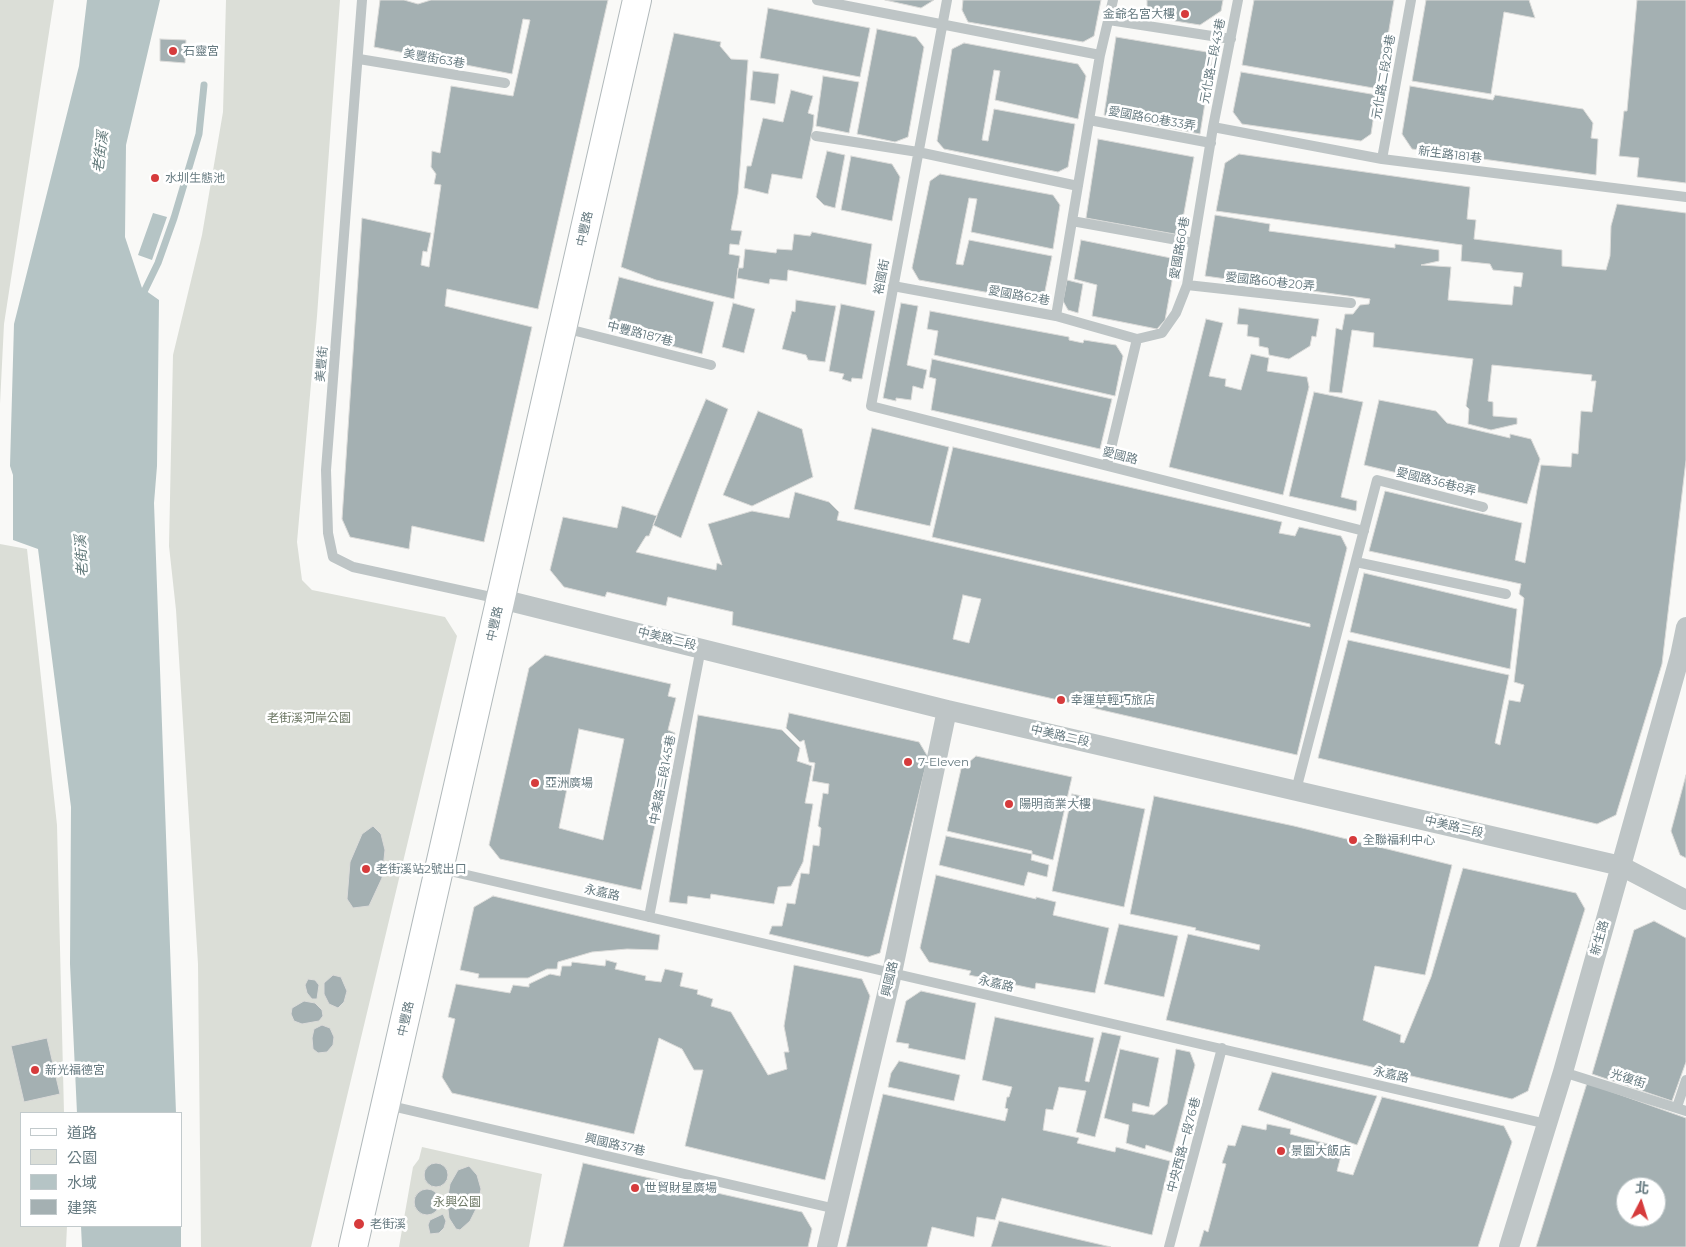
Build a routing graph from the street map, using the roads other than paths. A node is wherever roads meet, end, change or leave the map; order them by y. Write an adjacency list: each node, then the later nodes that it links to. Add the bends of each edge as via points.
1 (362, 0): 12 (lane, 美豐街)
2 (637, 0): 28 (main road, 中豐路)
3 (817, 0): 9 (lane)
4 (947, 0): 9 (lane, 裕國街)
5 (1112, 0): 8 (lane)
6 (1238, 0): 10 (lane, 元化路二段43巷)
7 (1411, 0): 19 (lane, 元化路二段29巷)
8 (1109, 20): 10 (lane); 11 (lane)
9 (942, 25): 11 (lane); 18 (lane, 裕國街)
10 (1231, 39): 15 (lane, 元化路二段43巷)
11 (1100, 56): 14 (lane)
12 (359, 59): 13 (lane, 美豐街63巷); 37 (lane, 美豐街, via 326,470 328,533 333,556 353,567)
13 (505, 83)
14 (1089, 120): 17 (lane, 愛國路60巷33弄); 20 (lane)
15 (1213, 127): 17 (lane, 愛國路60巷); 19 (lane, 新生路181巷)
16 (816, 136): 18 (lane)
17 (1211, 143): 23 (lane, 愛國路60巷)
18 (918, 152): 20 (lane); 25 (lane, 裕國街)
19 (1382, 158): 21 (lane, 新生路181巷)
20 (1078, 186): 22 (lane)
21 (1686, 196)
22 (1072, 221): 23 (lane); 27 (lane)
23 (1194, 243): 24 (lane, 愛國路60巷)
24 (1187, 285): 26 (lane, 愛國路60巷20弄); 29 (lane, 愛國路60巷, via 1176,313 1162,333)
25 (894, 286): 27 (lane, 愛國路62巷); 31 (lane, 裕國街)
26 (1351, 303)
27 (1056, 316): 29 (lane, 愛國路62巷)
28 (563, 328): 30 (lane, 中豐路187巷); 37 (main road, 中豐路)
29 (1137, 340): 32 (lane)
30 (711, 364)
31 (871, 406): 32 (lane, 愛國路)
32 (1107, 465): 34 (lane, 愛國路)
33 (1483, 507): 34 (lane, 愛國路36巷8弄, via 1377,480)
34 (1364, 531): 35 (lane)
35 (1356, 562): 36 (lane); 41 (lane)
36 (1506, 594)
37 (501, 599): 39 (street, 中美路二段); 43 (main road, 中豐路)
38 (1686, 627): 42 (street, 新生路)
39 (701, 648): 40 (street, 中美路二段); 45 (lane, 中美路二段145巷)
40 (947, 710): 41 (street, 中美路二段); 46 (street, 興國路)
41 (1296, 790): 42 (street, 中美路二段)
42 (1621, 866): 44 (street, 中美路二段); 48 (street, 新生路)
43 (440, 869): 45 (lane, 永嘉路); 50 (main road, 中豐路)
44 (1686, 900)
45 (649, 917): 46 (lane, 永嘉路)
46 (892, 973): 47 (lane, 永嘉路); 53 (street, 興國路)
47 (1222, 1048): 52 (lane, 永嘉路); 56 (lane, 中央西路一段76巷)
48 (1562, 1072): 51 (lane, 光復街); 52 (street, 新生路)
49 (1686, 1080): 51 (lane)
50 (387, 1105): 53 (lane, 興國路37巷); 54 (main road, 中豐路)
51 (1681, 1109)
52 (1547, 1124): 57 (street, 新生路)
53 (836, 1209): 55 (street, 興國路)
54 (353, 1247)
55 (827, 1247)
56 (1169, 1247)
57 (1509, 1247)

